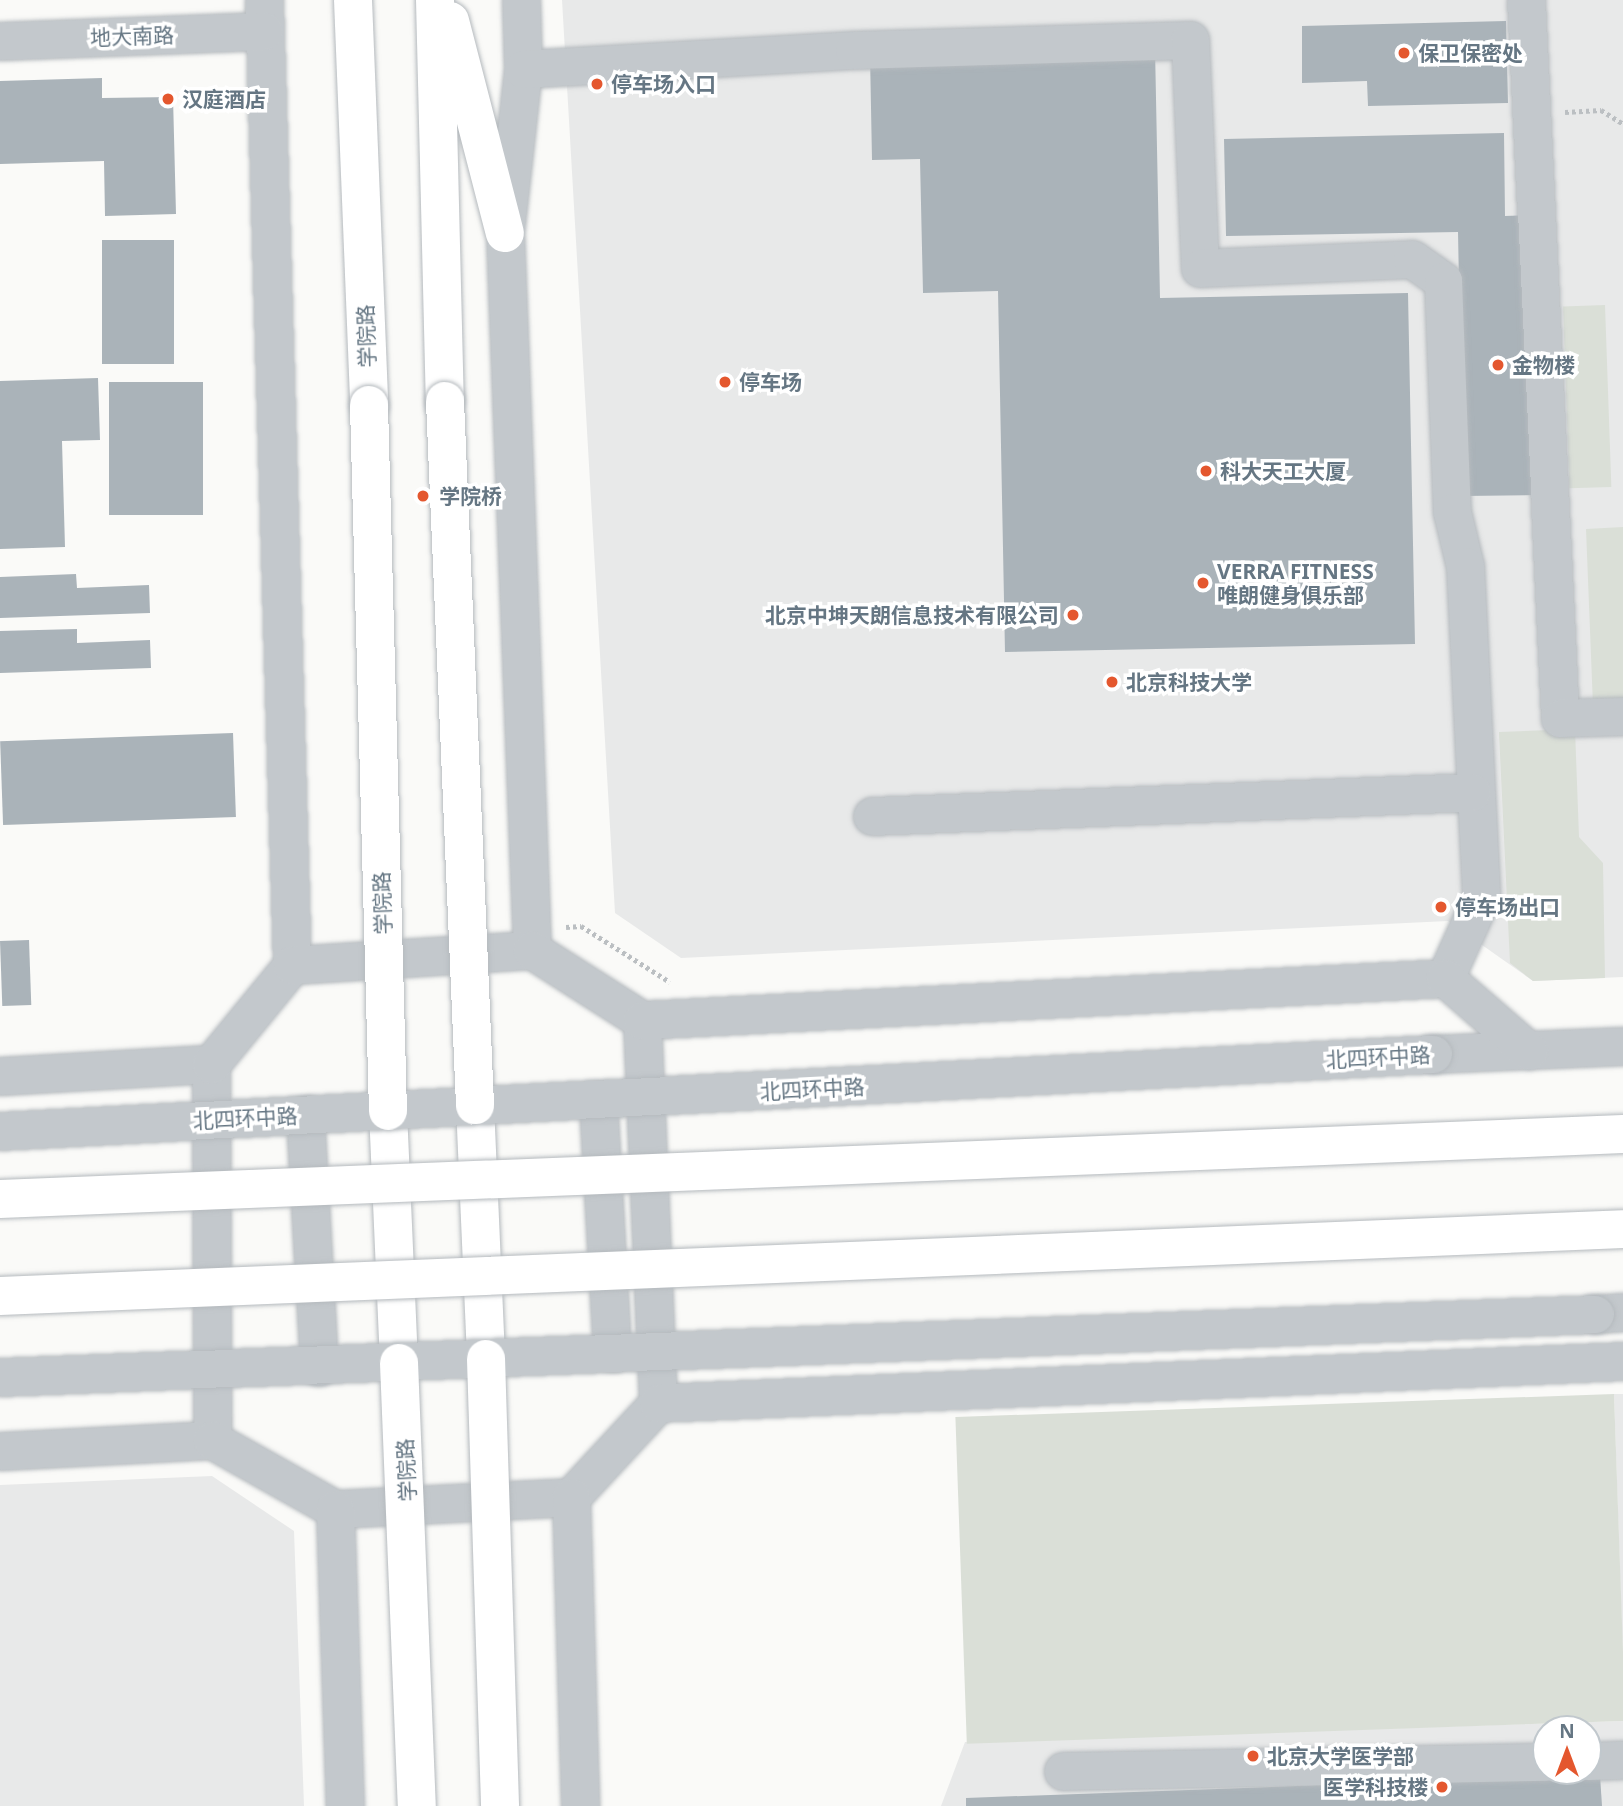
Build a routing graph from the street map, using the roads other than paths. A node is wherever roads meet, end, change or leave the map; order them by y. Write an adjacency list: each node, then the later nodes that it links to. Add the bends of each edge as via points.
1 (353, 0): 23 (main road, 学院路, bridge)
2 (435, 0): 22 (main road, bridge, via 445,401)
3 (445, 0): 9 (main road)
4 (521, 0): 8 (street)
5 (1526, 0): 10 (street, via 1560,718)
6 (264, 16): 7 (street, 地大南路); 14 (street)
7 (0, 41)
8 (523, 69): 9 (street); 11 (street, via 855,50 1190,40 1200,268 1412,259 1443,281 1452,512 1465,566)
9 (505, 233): 13 (street)
10 (1623, 716)
11 (1472, 792): 12 (street); 15 (street, via 1481,898)
12 (872, 816)
13 (532, 950): 14 (street); 16 (street)
14 (292, 965): 19 (street)
15 (1445, 978): 16 (street); 18 (street)
16 (642, 1020): 37 (street)
17 (1623, 1046): 18 (street, 北四环中路)
18 (1529, 1051): 21 (street, 北四环中路, bridge)
19 (211, 1064): 20 (street); 38 (street)
20 (0, 1076)
21 (598, 1101): 22 (street, 北四环中路, bridge); 31 (street, bridge)
22 (475, 1105): 23 (street, 北四环中路, bridge); 32 (main road, bridge)
23 (388, 1111): 24 (street, 北四环中路, bridge); 34 (main road, 学院路, bridge)
24 (305, 1115): 25 (street, 北四环中路, bridge); 35 (street, bridge)
25 (0, 1131)
26 (1623, 1134): 27 (main road, bridge)
27 (0, 1199)
28 (1623, 1229): 29 (main road, bridge)
29 (0, 1296)
30 (1609, 1313): 31 (street, bridge)
31 (612, 1352): 32 (street, bridge)
32 (486, 1359): 34 (street, bridge); 48 (main road, bridge)
33 (1623, 1361): 37 (street)
34 (399, 1363): 35 (street, bridge); 47 (main road, 学院路, bridge)
35 (319, 1367): 36 (street, bridge)
36 (0, 1377)
37 (658, 1403): 40 (street)
38 (212, 1440): 39 (street); 41 (street)
39 (0, 1451)
40 (571, 1497): 41 (street); 49 (street)
41 (335, 1509): 46 (street)
42 (1623, 1760): 43 (street)
43 (1602, 1761)
44 (1532, 1762): 45 (street)
45 (1063, 1771)
46 (345, 1806)
47 (417, 1806)
48 (500, 1806)
49 (580, 1806)

